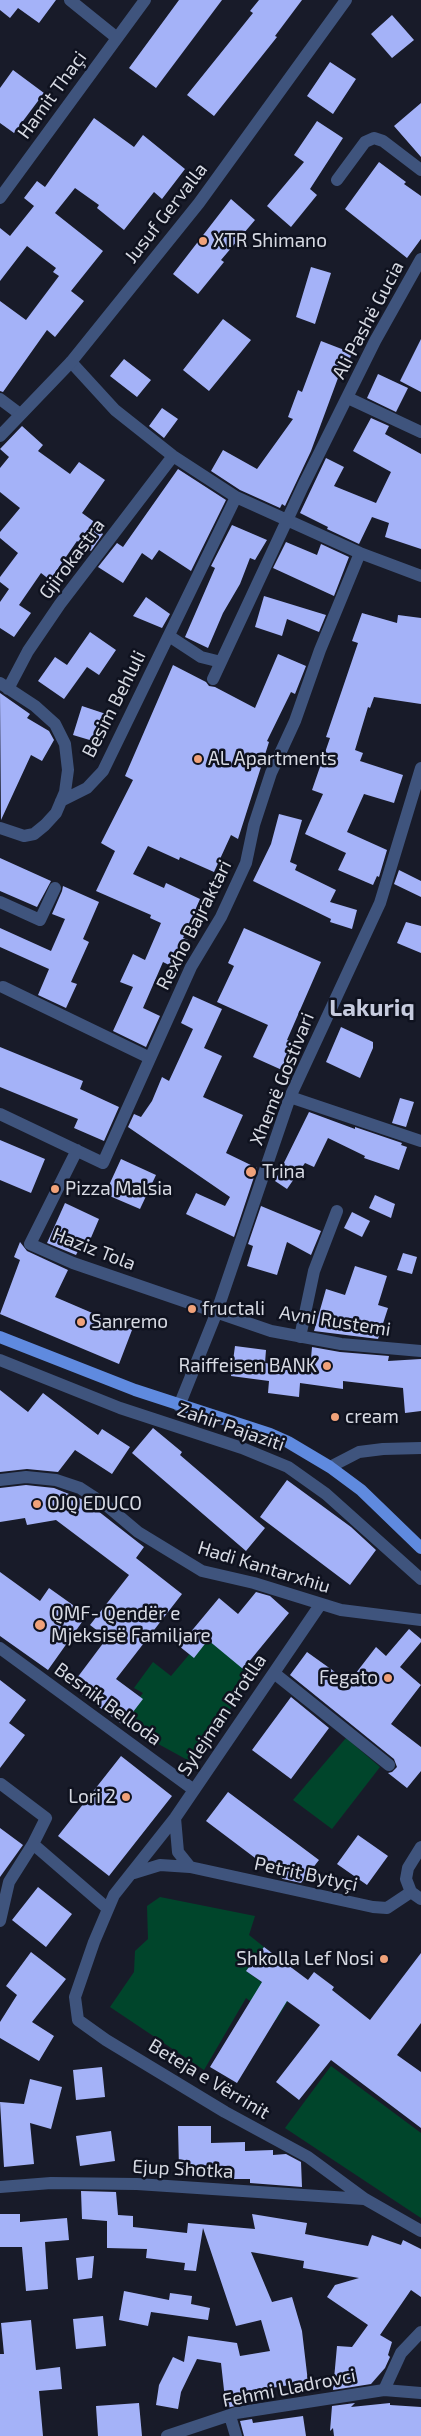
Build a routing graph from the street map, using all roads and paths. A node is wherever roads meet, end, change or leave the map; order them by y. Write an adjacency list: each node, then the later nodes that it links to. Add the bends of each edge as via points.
1 (70, 0): 4 (street)
2 (144, 0): 4 (street, Hamit Thaçi)
3 (346, 0): 9 (street, Jusuf Gervalla, via 199,203)
4 (117, 38): 7 (street, Hamit Thaçi)
5 (421, 170): 6 (street, via 374,138 366,142)
6 (337, 180)
7 (0, 198)
8 (421, 259): 10 (street, Ali Pashë Gucia, via 375,341)
9 (71, 362): 12 (street, Jusuf Gervalla); 15 (street, via 114,410)
10 (348, 398): 13 (street, Ali Pashë Gucia); 17 (street, Ali Pashë Gucia)
11 (0, 399): 12 (street)
12 (20, 414): 14 (street, Jusuf Gervalla)
13 (421, 432)
14 (0, 436)
15 (173, 456): 16 (street); 23 (street, Gjirokastra, via 60,604)
16 (236, 498): 17 (street); 20 (street, Besim Behluli)
17 (287, 520): 18 (street); 21 (street)
18 (360, 553): 19 (street); 30 (street, Rexho Bajraktari, via 295,721 270,773 246,863 221,917 191,967)
19 (421, 576)
20 (169, 636): 21 (street, via 201,657); 25 (street, Besim Behluli, via 103,770 87,788)
21 (221, 662): 22 (street)
22 (213, 679)
23 (4, 686): 25 (street, Besim Behluli, via 55,724 65,744 68,770)
24 (421, 768): 31 (street, Xhemë Gostivari, via 380,903)
25 (61, 801): 26 (street, Besim Behluli, via 56,813 34,834 24,836)
26 (0, 828)
27 (54, 888): 28 (street, via 40,920)
28 (0, 902)
29 (4, 987): 30 (street)
30 (150, 1058): 34 (street, Rexho Bajraktari, via 103,1163)
31 (290, 1097): 33 (street); 36 (street, Xhemë Gostivari)
32 (0, 1114): 34 (street)
33 (421, 1140)
34 (77, 1150): 36 (street, Haziz Tola, via 30,1244 73,1263)
35 (337, 1211): 38 (street, via 314,1271)
36 (216, 1314): 38 (street, Avni Rustemi); 41 (street, Xhemë Gostivari)
37 (0, 1336): 41 (main road, Zahir Pajaziti)
38 (300, 1337): 39 (street, Avni Rustemi)
39 (421, 1351)
40 (0, 1360): 46 (street, Zahir Pajaziti, via 120,1408 242,1448 288,1467 326,1494)
41 (179, 1406): 43 (main road, Zahir Pajaziti, via 270,1434)
42 (421, 1448): 43 (street, via 359,1452)
43 (330, 1466): 45 (main road, Zahir Pajaziti, via 361,1490)
44 (0, 1480): 47 (street, Hadi Kantarxhiu, via 56,1480 80,1488 138,1532 202,1571 254,1583)
45 (421, 1548)
46 (421, 1579)
47 (320, 1605): 48 (street, Hadi Kantarxhiu); 50 (street, Sylejman Rrotlla)
48 (421, 1620)
49 (0, 1648): 53 (street, Besnik Belloda)
50 (274, 1673): 51 (street); 53 (street, Sylejman Rrotlla)
51 (389, 1765)
52 (1, 1784): 55 (street, via 46,1818)
53 (194, 1790): 54 (street, Sylejman Rrotlla)
54 (175, 1818): 56 (street, Sylejman Rrotlla); 58 (street, via 178,1852)
55 (34, 1844): 60 (street); 62 (street)
56 (154, 1845): 59 (street, Beteja e Vërrinit)
57 (421, 1848): 61 (street, via 408,1868 406,1879)
58 (190, 1866): 59 (street, Petrit Bytyçi, via 160,1865); 61 (street, Petrit Bytyçi, via 374,1907 388,1908)
59 (132, 1874): 62 (street, Beteja e Vërrinit)
60 (5, 1879): 63 (street)
61 (416, 1896)
62 (107, 1908): 65 (street, Beteja e Vërrinit, via 75,1997 78,2020 225,2112 308,2157)
63 (0, 1920)
64 (0, 2187): 65 (street, Ejup Shotka, via 138,2184)
65 (364, 2199): 66 (street, Beteja e Vërrinit)
66 (421, 2231)
67 (421, 2332): 68 (street, via 401,2353)
68 (384, 2390): 69 (street, Fehmi Lladrovci); 70 (street, Fehmi Lladrovci)
69 (421, 2394)
70 (230, 2416): 71 (street, Fehmi Lladrovci); 72 (street)
71 (167, 2436)
72 (236, 2436)

